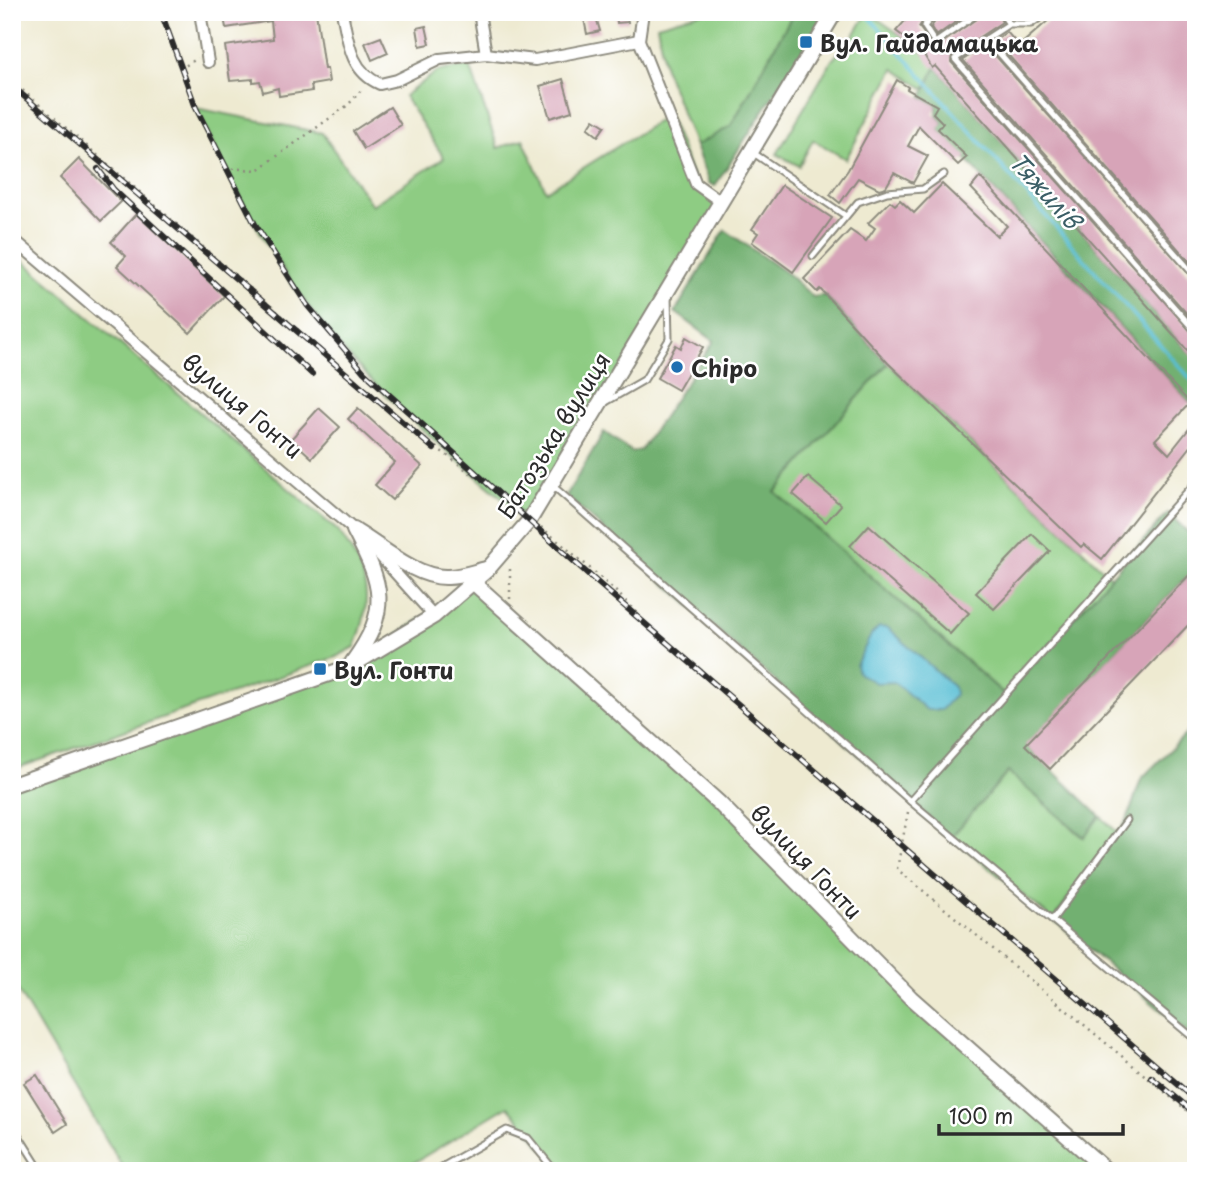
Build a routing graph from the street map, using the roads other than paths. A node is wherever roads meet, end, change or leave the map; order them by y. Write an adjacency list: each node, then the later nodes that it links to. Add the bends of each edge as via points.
1 (200, 12): 14 (street)
2 (342, 12): 13 (street, via 353,60 369,80 380,84 428,62)
3 (479, 12): 13 (street)
4 (643, 12): 12 (street)
5 (835, 12): 15 (street, Батозька вулиця)
6 (937, 12): 7 (lane, via 924,26 935,43)
7 (980, 12)
8 (1001, 12): 10 (lane)
9 (1048, 12): 10 (lane, via 1031,24)
10 (1009, 24): 11 (lane)
11 (987, 39): 21 (lane); 23 (lane, via 955,59)
12 (639, 40): 13 (street, via 535,60); 17 (street, via 696,184)
13 (486, 54)
14 (207, 57)
15 (751, 152): 17 (street, Батозька вулиця); 18 (lane)
16 (944, 174): 18 (lane, via 913,192 887,192 858,202)
17 (722, 202): 22 (street, Батозька вулиця)
18 (846, 216): 20 (lane)
19 (12, 238): 27 (street, вулиця Гонти)
20 (813, 256)
21 (1196, 277)
22 (668, 290): 24 (street, Батозька вулиця); 24 (lane, via 669,339 645,380)
23 (1196, 332)
24 (598, 407): 26 (street, Батозька вулиця)
25 (1196, 482): 33 (lane)
26 (552, 485): 28 (street, Батозька вулиця, via 531,519); 33 (lane)
27 (354, 530): 28 (street, via 436,576); 30 (street, вулиця Гонти); 31 (street, via 374,569 379,598 372,634)
28 (488, 569): 29 (street, Батозька вулиця)
29 (474, 583): 30 (street, Батозька вулиця); 41 (street, вулиця Гонти, via 719,803 911,998)
30 (434, 616): 31 (street, Батозька вулиця)
31 (349, 667): 32 (street, Батозька вулиця)
32 (12, 785)
33 (910, 802): 35 (lane)
34 (1127, 820): 35 (lane)
35 (1053, 919): 36 (lane)
36 (1196, 1040)
37 (12, 1125): 38 (lane)
38 (41, 1171)
39 (435, 1171): 40 (lane, via 507,1130 528,1138)
40 (555, 1171)
41 (1107, 1171)

